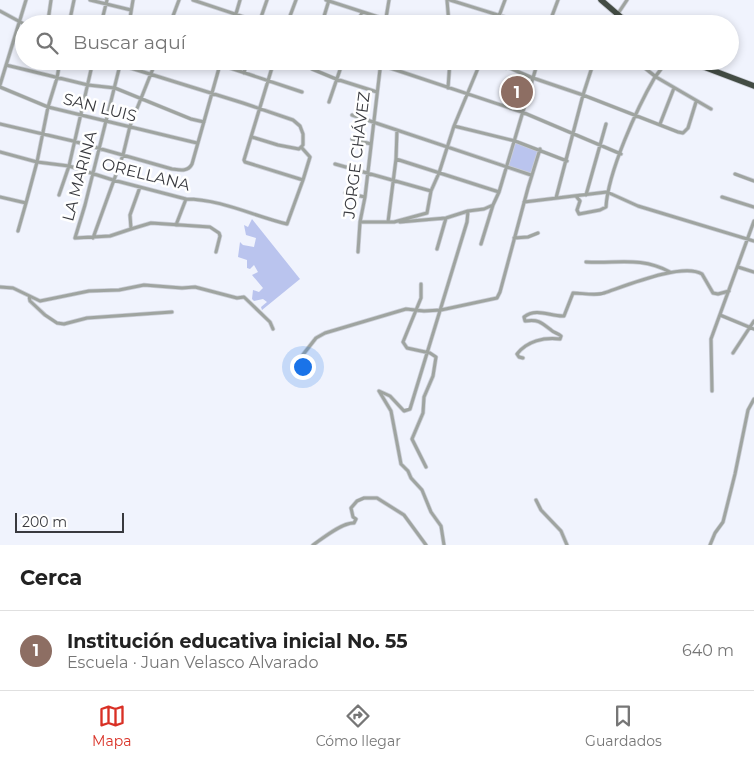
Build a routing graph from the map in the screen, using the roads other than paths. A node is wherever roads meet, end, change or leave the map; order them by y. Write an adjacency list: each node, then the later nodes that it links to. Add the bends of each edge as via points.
1 (26, 0): 24 (street)
2 (51, 0): 25 (street)
3 (74, 0): 26 (street)
4 (90, 0): 18 (street)
5 (133, 0): 19 (street)
6 (179, 0): 29 (street)
7 (193, 0): 23 (street)
8 (240, 0): 23 (street)
9 (267, 0): 30 (street)
10 (296, 0): 31 (street)
11 (328, 0): 21 (street); 32 (street)
12 (389, 0): 35 (street)
13 (448, 0): 36 (street); 37 (street)
14 (505, 0): 37 (street)
15 (558, 0): 38 (street)
16 (602, 0): 22 (highway)
17 (627, 0): 22 (street)
18 (107, 2): 19 (street); 27 (street)
19 (130, 10): 28 (street)
20 (0, 11): 39 (street)
21 (362, 12): 33 (street); 34 (street)
22 (618, 13)
23 (236, 14)
24 (22, 15)
25 (49, 15)
26 (71, 15)
27 (103, 15)
28 (130, 15)
29 (173, 15)
30 (262, 15)
31 (291, 15)
32 (324, 15)
33 (361, 15)
34 (369, 15)
35 (387, 15)
36 (449, 15)
37 (499, 15)
38 (552, 15)
39 (15, 18)
40 (15, 36): 41 (street)
41 (6, 65): 42 (street); 73 (street)
42 (15, 67)
43 (26, 70): 68 (street)
44 (58, 70): 68 (street)
45 (91, 70): 72 (street)
46 (119, 70): 75 (street, LA MARINA)
47 (141, 70): 66 (street)
48 (153, 70): 66 (street)
49 (219, 70): 80 (street)
50 (237, 70): 65 (street)
51 (245, 70): 65 (street)
52 (271, 70): 71 (street)
53 (314, 70): 70 (street)
54 (340, 70): 70 (street)
55 (380, 70): 79 (street, JORGE CHÁVEZ)
56 (400, 70): 76 (street)
57 (449, 70): 76 (street)
58 (477, 70): 81 (street)
59 (511, 70): 69 (street)
60 (535, 70): 69 (street)
61 (591, 70): 82 (street)
62 (647, 70): 67 (street)
63 (660, 70): 67 (street)
64 (712, 70): 74 (highway)
65 (244, 73): 71 (street)
66 (152, 74): 80 (street); 83 (street)
67 (656, 77): 77 (street); 92 (street)
68 (57, 78): 72 (street); 86 (street)
69 (533, 78): 82 (street); 89 (street)
70 (336, 79): 79 (street); 84 (street)
71 (267, 82): 78 (street); 87 (street)
72 (88, 85): 75 (street); 90 (street)
73 (0, 86): 86 (street, SAN LUIS)
74 (754, 86)
75 (115, 88): 83 (street); 93 (street, LA MARINA)
76 (448, 88): 81 (street)
77 (674, 88): 85 (street); 98 (street)
78 (302, 92)
79 (377, 92): 95 (street, JORGE CHÁVEZ)
80 (212, 93): 87 (street); 94 (street)
81 (468, 94): 89 (street); 100 (street)
82 (584, 95): 92 (street); 103 (street)
83 (141, 98): 94 (street); 99 (street)
84 (329, 102)
85 (696, 102): 88 (street); 98 (street, via 688,128 683,133)
86 (48, 107): 90 (street, SAN LUIS); 102 (street)
87 (260, 109): 104 (street); 112 (street, via 297,122 303,134)
88 (711, 109)
89 (522, 112): 103 (street); 106 (street)
90 (80, 115): 93 (street, SAN LUIS); 107 (street)
91 (352, 115): 95 (street)
92 (636, 116): 98 (street); 116 (street)
93 (106, 121): 99 (street, SAN LUIS); 113 (street, LA MARINA)
94 (204, 122): 108 (street)
95 (374, 122): 101 (street); 109 (street, JORGE CHÁVEZ)
96 (0, 124): 102 (street)
97 (606, 124): 110 (street)
98 (660, 124)
99 (130, 126): 108 (street, SAN LUIS); 117 (street)
100 (454, 126): 106 (street); 111 (street)
101 (397, 130): 111 (street); 118 (street)
102 (42, 134): 107 (street); 120 (street)
103 (574, 134): 110 (street); 119 (street)
104 (252, 137): 112 (street); 130 (street, via 245,162)
105 (352, 139): 109 (street)
106 (515, 140): 114 (street); 123 (street)
107 (73, 141): 113 (street); 122 (street)
108 (197, 143): 117 (street, via 192,164 184,170)
109 (371, 144): 126 (street, JORGE CHÁVEZ)
110 (599, 146): 116 (street); 139 (street)
111 (447, 147): 123 (street); 124 (street)
112 (302, 148): 130 (street, via 310,157)
113 (100, 149): 117 (street); 125 (street, LA MARINA)
114 (540, 150): 119 (street); 128 (street)
115 (0, 152): 120 (street, ORELLANA)
116 (621, 154): 136 (street)
117 (123, 155): 129 (street)
118 (396, 159): 124 (street); 132 (street)
119 (566, 161): 144 (street)
120 (38, 162): 122 (street, ORELLANA); 147 (street)
121 (335, 164): 126 (street)
122 (68, 166): 125 (street, ORELLANA); 138 (street)
123 (507, 166): 128 (street); 135 (street)
124 (439, 173): 134 (street); 135 (street)
125 (93, 174): 129 (street, ORELLANA); 160 (street, LA MARINA, via 75,238)
126 (367, 174): 132 (street); 141 (street, JORGE CHÁVEZ)
127 (735, 174): 131 (street)
128 (531, 175): 146 (street)
129 (113, 180): 133 (street, ORELLANA); 160 (street)
130 (302, 180): 145 (street, ORELLANA, via 285,224 212,202)
131 (754, 181)
132 (392, 182): 134 (street); 154 (street)
133 (140, 187): 145 (street, ORELLANA); 157 (street, via 130,215)
134 (431, 191): 155 (street, via 427,214)
135 (499, 192): 148 (street)
136 (607, 192): 139 (street); 140 (street, via 604,209 578,214 579,199); 162 (street, via 638,206)
137 (345, 193): 141 (street)
138 (59, 195)
139 (586, 195): 140 (street)
140 (576, 196): 144 (street)
141 (365, 197): 153 (street, JORGE CHÁVEZ)
142 (722, 197): 149 (street)
143 (0, 198): 147 (street)
144 (556, 198): 146 (street)
145 (186, 199): 156 (street)
146 (524, 202): 161 (street)
147 (26, 203): 158 (street)
148 (493, 205): 150 (street); 164 (street)
149 (754, 207)
150 (468, 212): 151 (street); 177 (street)
151 (446, 218): 155 (street); 165 (street)
152 (754, 221): 162 (street)
153 (360, 222): 154 (street); 167 (street, JORGE CHÁVEZ)
154 (388, 222): 155 (street)
155 (394, 222)
156 (176, 225): 157 (street, via 151,223); 166 (street, via 215,230 220,236)
157 (131, 229): 160 (street)
158 (18, 231)
159 (538, 233): 161 (street)
160 (93, 238)
161 (514, 238): 177 (street, via 497,298)
162 (747, 239): 163 (street); 169 (street)
163 (754, 241)
164 (481, 244)
165 (437, 249)
166 (216, 252)
167 (358, 252)
168 (586, 262): 171 (street, via 647,263)
169 (738, 268): 170 (street); 174 (street)
170 (754, 272)
171 (670, 273): 174 (street, via 698,272 713,294); 186 (street, via 602,294 573,293 564,316 542,312 527,314 525,321 536,320 561,336 560,339 533,342 517,354)
172 (421, 284): 176 (street, via 421,298)
173 (0, 287): 175 (street, via 13,288)
174 (729, 292): 179 (street)
175 (29, 296): 178 (street, via 29,301 46,315 64,324 87,318); 182 (street, via 42,301 89,291 144,285 195,287 244,297)
176 (416, 310): 177 (street); 184 (street, via 403,342 407,348); 187 (street, via 393,312 325,333 316,338)
177 (441, 310): 184 (street)
178 (172, 312)
179 (720, 315): 181 (street); 188 (street, via 711,339)
180 (754, 321): 181 (street)
181 (750, 327): 183 (street); 185 (street)
182 (273, 329)
183 (754, 329)
184 (427, 353): 190 (street, via 436,357 433,376 412,440); 194 (street, via 409,410 404,411 390,396 380,391 391,411 401,464 422,490 441,526)
185 (733, 353)
186 (523, 358)
187 (298, 362)
188 (712, 391)
189 (754, 399): 196 (street, via 748,410 723,522)
190 (426, 467)
191 (536, 500): 195 (street, via 561,531)
192 (313, 545): 193 (street, via 341,527 354,523 356,519 351,508 364,498 376,498 404,515)
193 (426, 545)
194 (444, 545)
195 (567, 545)
196 (710, 545)

